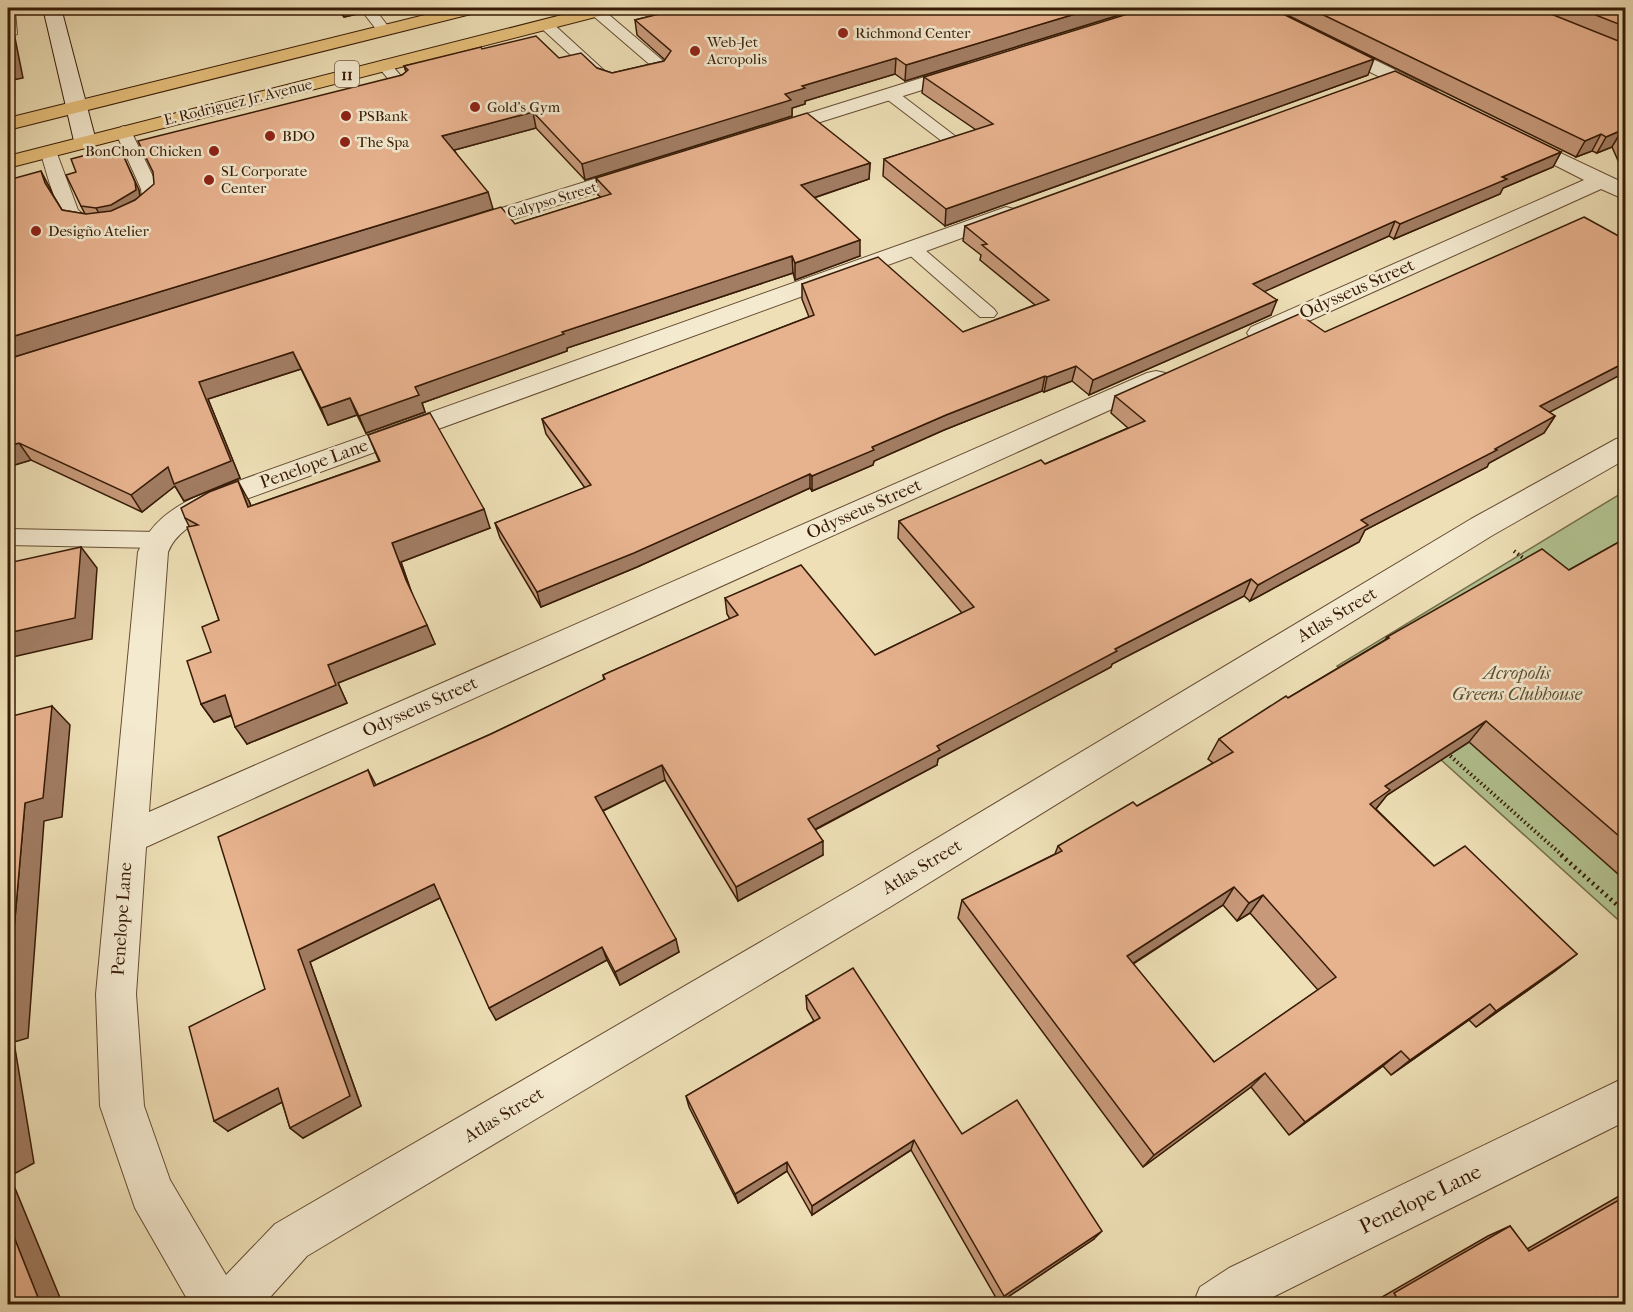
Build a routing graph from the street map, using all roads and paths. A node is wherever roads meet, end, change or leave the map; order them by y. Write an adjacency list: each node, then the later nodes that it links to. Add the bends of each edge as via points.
1 (52, 8): 17 (street)
2 (473, 8): 8 (main road, E. Rodriguez Jr. Avenue / 11)
3 (1256, 8): 12 (street)
4 (602, 9): 7 (main road, E. Rodriguez Jr. Avenue / 11); 7 (lane, via 663,68 660,72 620,81 606,79)
5 (8, 11): 9 (lane)
6 (369, 11): 8 (lane)
7 (545, 24): 10 (main road, E. Rodriguez Jr. Avenue / 11)
8 (384, 30): 17 (main road, E. Rodriguez Jr. Avenue / 11)
9 (10, 34)
10 (384, 65): 13 (lane); 20 (main road, E. Rodriguez Jr. Avenue / 11)
11 (982, 65): 15 (street)
12 (1392, 75): 14 (street); 16 (street)
13 (402, 86)
14 (1358, 87)
15 (890, 93): 21 (street); 23 (lane)
16 (1444, 102)
17 (77, 106): 18 (main road, E. Rodriguez Jr. Avenue / 11); 22 (street)
18 (8, 124)
19 (1496, 128): 27 (street)
20 (123, 131): 22 (main road, E. Rodriguez Jr. Avenue / 11); 24 (lane, via 150,189 151,200 140,211 120,219 98,223 79,220 70,212)
21 (754, 136)
22 (85, 141): 24 (main road, E. Rodriguez Jr. Avenue / 11)
23 (953, 142)
24 (48, 151): 25 (main road, E. Rodriguez Jr. Avenue / 11)
25 (8, 162)
26 (664, 165): 29 (street, Calypso Street)
27 (1613, 187): 32 (street, Odysseus Street)
28 (1034, 204): 30 (street, Penelope Lane)
29 (449, 232)
30 (912, 249): 31 (lane); 37 (street, Penelope Lane, via 209,502 170,524)
31 (987, 313)
32 (1230, 346)
33 (1175, 370): 40 (street, Odysseus Street)
34 (1626, 446): 35 (street, Atlas Street)
35 (1482, 527): 38 (path); 44 (street, Atlas Street, via 876,895 291,1240)
36 (8, 537): 37 (lane)
37 (157, 540): 40 (street, Penelope Lane)
38 (1530, 563)
39 (1441, 748): 41 (path)
40 (128, 838): 43 (street, Penelope Lane, via 116,994 122,1106 151,1192)
41 (1626, 913)
42 (1626, 1098): 45 (street, Penelope Lane, via 1246,1285)
43 (216, 1305)
44 (232, 1305)
45 (1217, 1305)

